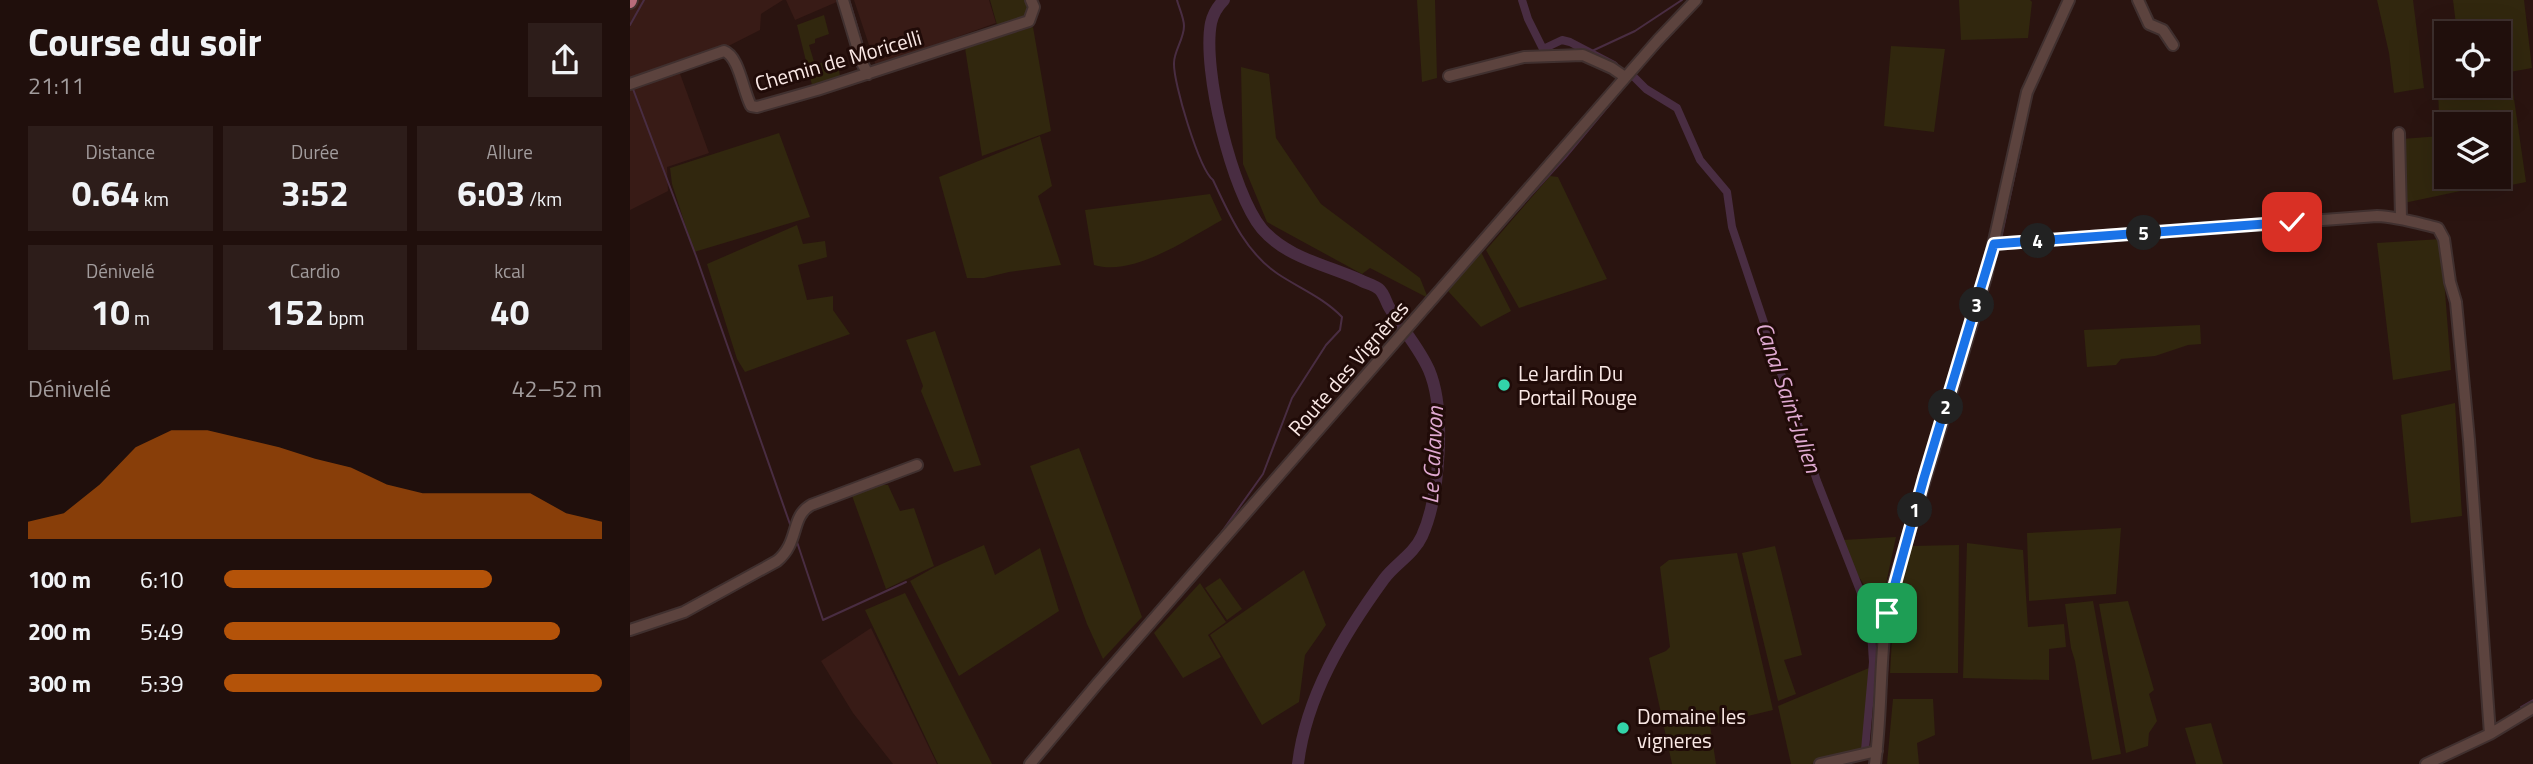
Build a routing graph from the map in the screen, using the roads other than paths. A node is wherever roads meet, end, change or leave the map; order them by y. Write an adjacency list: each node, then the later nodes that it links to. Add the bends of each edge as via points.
1 (843, 0): 7 (street)
2 (1031, 0): 7 (street, Chemin de Moricelli, via 1034,7 1029,21)
3 (1696, 0): 8 (street, Route des Vignères)
4 (2069, 0): 13 (street, via 2027,92)
5 (2138, 0): 6 (street, via 2149,24 2163,30)
6 (2173, 45)
7 (868, 74): 10 (street, Chemin de Moricelli, via 757,107 747,99 733,57 724,51)
8 (1628, 74): 9 (street, via 1583,55 1524,57); 19 (street, Route des Vignères)
9 (1449, 76)
10 (630, 84)
11 (2399, 133): 12 (street)
12 (2401, 217): 13 (street); 17 (street, via 2442,233 2456,302)
13 (1994, 244): 18 (street, via 1887,613)
14 (917, 465): 15 (street, via 811,505 799,514 791,544 777,561 684,612)
15 (630, 630)
16 (2533, 708): 17 (street)
17 (2490, 734): 22 (street)
18 (1877, 751): 20 (street); 21 (street)
19 (1030, 764)
20 (1821, 764)
21 (1875, 764)
22 (2426, 764)

